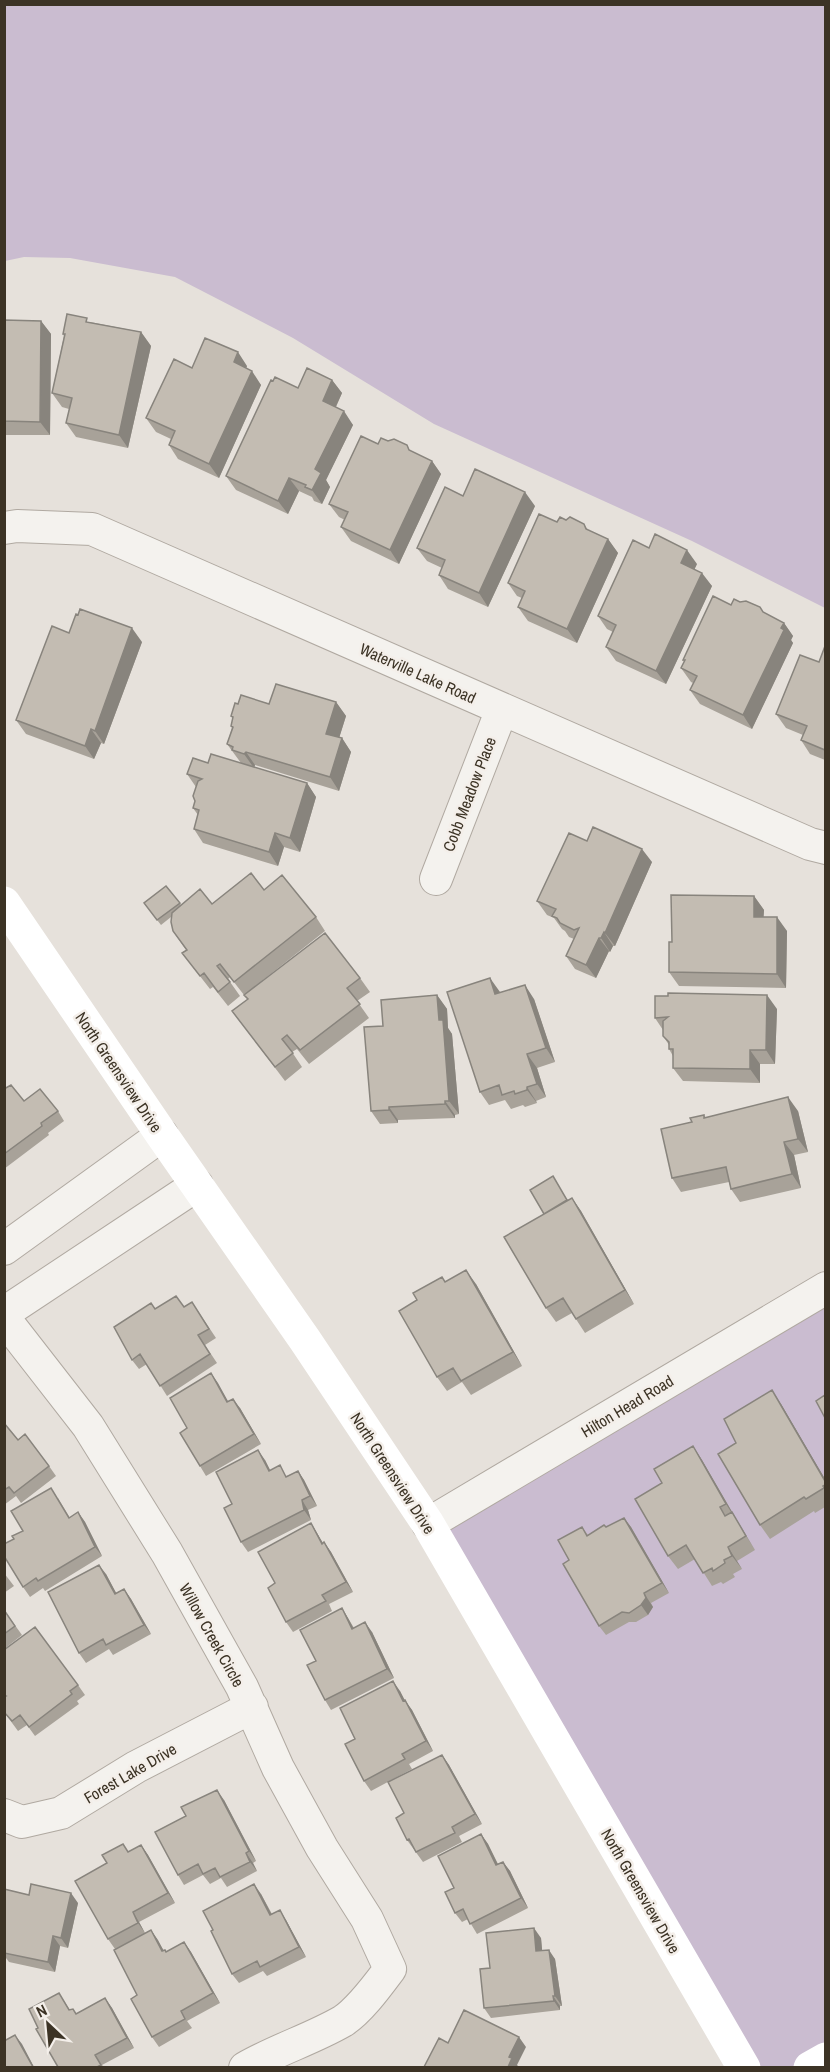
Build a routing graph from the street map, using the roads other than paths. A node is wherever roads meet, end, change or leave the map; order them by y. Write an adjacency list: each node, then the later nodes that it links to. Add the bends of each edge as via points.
1 (4, 528): 2 (street, Waterville Lake Road, via 92,529)
2 (502, 710): 3 (street, Waterville Lake Road); 4 (street, Cobb Meadow Place)
3 (825, 848)
4 (436, 879)
5 (4, 903): 6 (street, North Greensview Drive)
6 (162, 1135): 7 (street, North Greensview Drive); 8 (street)
7 (197, 1185): 10 (street); 12 (street, North Greensview Drive)
8 (4, 1249)
9 (825, 1288): 12 (street, Hilton Head Road)
10 (4, 1313)
11 (4, 1318): 13 (street, Willow Creek Circle, via 88,1426 167,1553)
12 (428, 1524): 17 (street, North Greensview Drive)
13 (252, 1707): 14 (street, Forest Lake Drive, via 136,1767 61,1813 22,1822); 16 (street, Willow Creek Circle, via 278,1768 367,1919 390,1969 344,2020)
14 (4, 1815)
15 (825, 2059): 18 (street)
16 (245, 2067)
17 (744, 2067)
18 (810, 2067)

